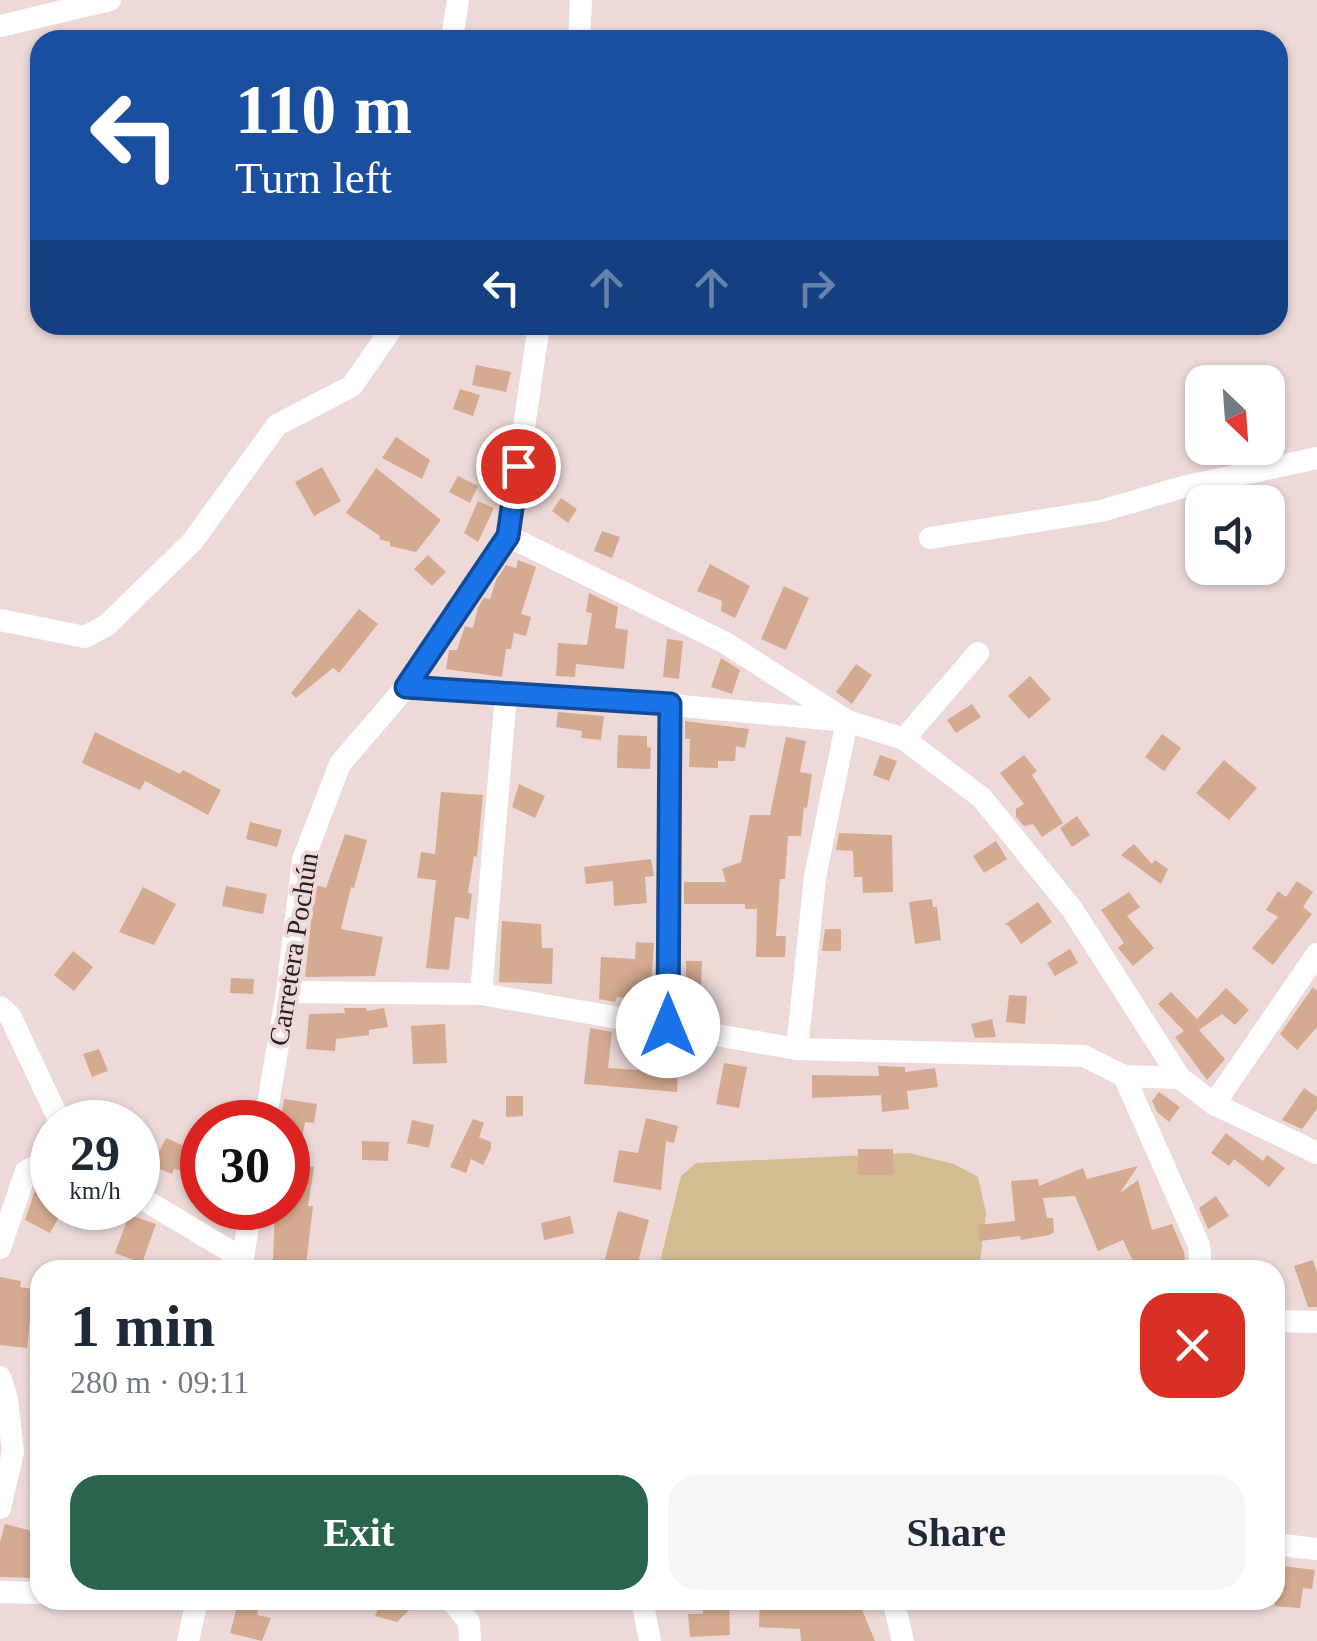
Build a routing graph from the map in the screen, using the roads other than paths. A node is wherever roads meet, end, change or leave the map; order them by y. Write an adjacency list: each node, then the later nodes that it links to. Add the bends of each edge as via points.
1 (110, 0): 4 (street)
2 (458, 0): 5 (street)
3 (582, 0): 6 (street)
4 (0, 26)
5 (454, 30)
6 (580, 30)
7 (387, 335): 12 (street, via 352,386 277,425 192,542 107,625 85,637)
8 (538, 335): 10 (street)
9 (1317, 458): 11 (street, via 1101,510)
10 (508, 536): 14 (street, Carretera Pochún); 17 (street, via 724,642)
11 (930, 538)
12 (0, 620)
13 (978, 653): 18 (street)
14 (406, 687): 15 (street); 20 (street, Carretera Pochún, via 340,764 303,860)
15 (506, 694): 16 (street); 21 (street)
16 (670, 704): 17 (street); 23 (street)
17 (847, 722): 18 (street); 24 (street, via 815,877)
18 (904, 739): 26 (street, via 982,798 1072,908)
19 (1317, 954): 29 (street)
20 (287, 992): 21 (street); 28 (street, Carretera Pochún)
21 (481, 994): 23 (street)
22 (0, 1007): 27 (street)
23 (668, 1026): 24 (street)
24 (797, 1048): 25 (street, via 1084,1056)
25 (1124, 1076): 26 (street); 37 (street)
26 (1180, 1078): 29 (street)
27 (50, 1100)
28 (269, 1100)
29 (1214, 1104): 30 (street)
30 (1317, 1153)
31 (30, 1168): 34 (street)
32 (160, 1210): 35 (street)
33 (247, 1230): 36 (street)
34 (0, 1248)
35 (236, 1260)
36 (243, 1260)
37 (1200, 1260)
38 (1285, 1321): 39 (street)
39 (1317, 1322)
40 (0, 1377): 41 (street, via 14,1452)
41 (0, 1508)
42 (1285, 1545): 43 (street)
43 (1317, 1549)
44 (0, 1592): 45 (street)
45 (30, 1593)
46 (194, 1610): 50 (street)
47 (459, 1610): 51 (street, via 469,1622)
48 (644, 1610): 52 (street)
49 (896, 1610): 53 (street)
50 (188, 1641)
51 (470, 1641)
52 (650, 1641)
53 (904, 1641)

